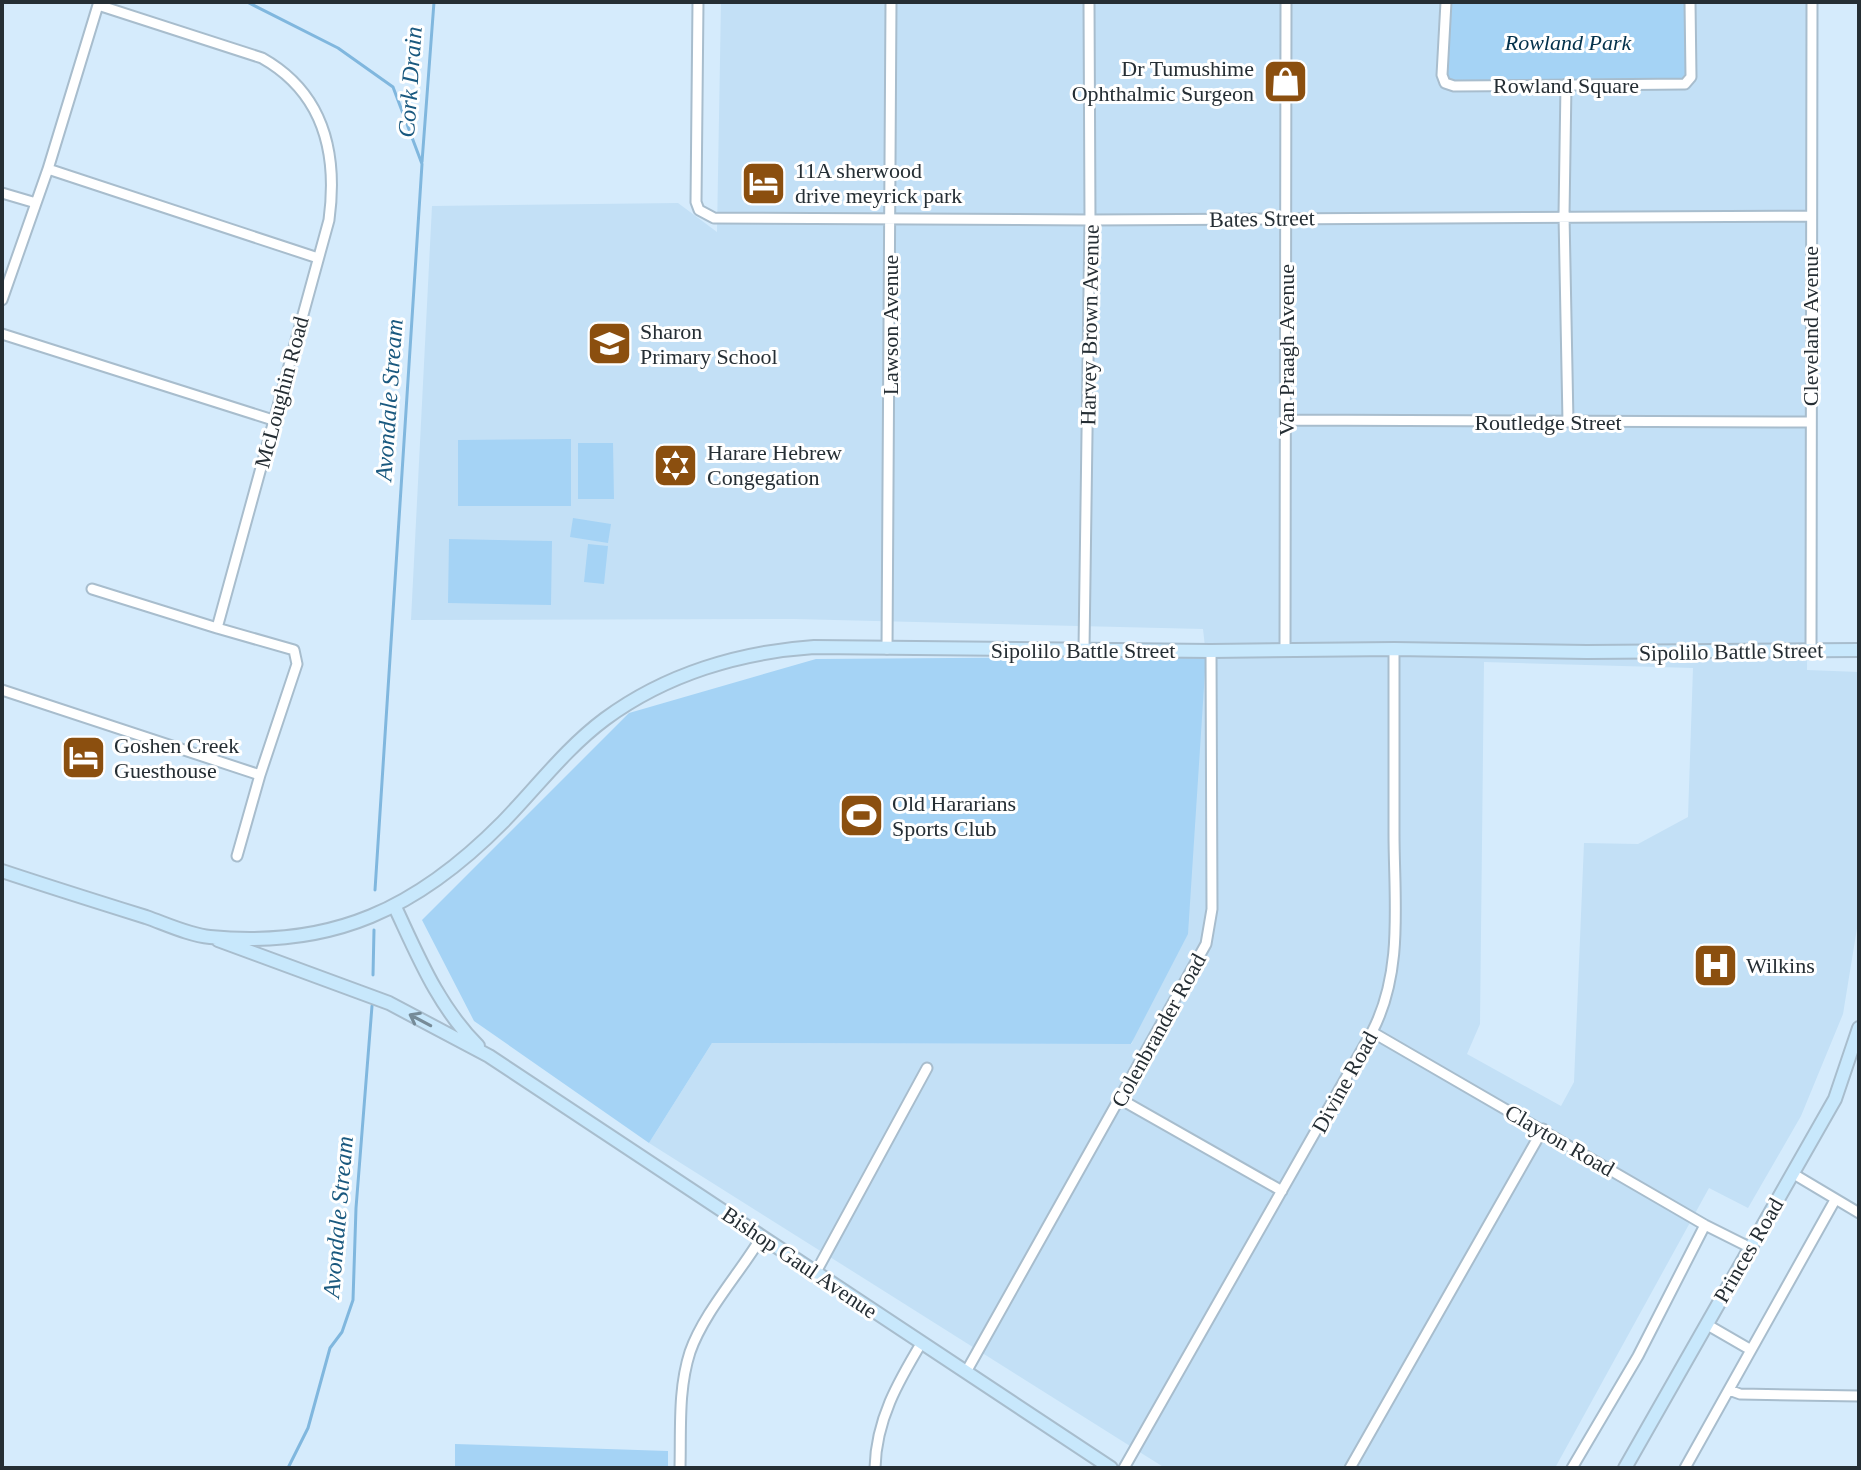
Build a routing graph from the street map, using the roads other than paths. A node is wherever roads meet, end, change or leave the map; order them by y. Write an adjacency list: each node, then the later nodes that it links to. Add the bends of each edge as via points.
1 (698, 2): 16 (street, Bates Street, via 699,210 714,218)
2 (891, 2): 16 (street, Lawson Avenue)
3 (1089, 2): 17 (street, Harvey Brown Avenue)
4 (1286, 2): 15 (street, Van Praagh Avenue)
5 (1446, 2): 9 (street, Rowland Square, via 1445,83)
6 (1690, 2): 9 (street, Rowland Square, via 1691,77 1685,84)
7 (1812, 2): 14 (street, Cleveland Avenue)
8 (97, 4): 10 (street); 18 (street, McLoughin Road, via 262,58 299,86 328,143 332,170 329,220)
9 (1566, 84): 13 (street)
10 (48, 169): 12 (street); 18 (street)
11 (2, 193): 12 (street)
12 (36, 203): 19 (street)
13 (1564, 215): 14 (street, Bates Street); 15 (street, Bates Street); 23 (street)
14 (1810, 216): 24 (street, Cleveland Avenue)
15 (1286, 217): 17 (street, Bates Street); 22 (street, Van Praagh Avenue)
16 (890, 220): 17 (street, Bates Street); 27 (street, Lawson Avenue)
17 (1090, 220): 28 (street, Harvey Brown Avenue)
18 (318, 258): 21 (street, McLoughin Road)
19 (2, 300)
20 (2, 334): 21 (street)
21 (273, 420): 26 (street, McLoughin Road)
22 (1286, 420): 23 (street, Routledge Street); 30 (street, Van Praagh Avenue)
23 (1568, 422): 24 (street, Routledge Street)
24 (1810, 422): 31 (street, Cleveland Avenue)
25 (92, 589): 26 (street)
26 (217, 628): 35 (street, via 294,650 297,656)
27 (887, 649): 28 (main road, Sipolilo Battle Street); 38 (main road, Sipolilo Battle Street, via 772,651 655,688 577,743 467,858)
28 (1084, 649): 33 (main road, Sipolilo Battle Street)
29 (1394, 649): 30 (main road, Sipolilo Battle Street); 31 (main road, Sipolilo Battle Street); 41 (street, Divine Road, via 1393,964 1388,995)
30 (1285, 650): 33 (main road, Sipolilo Battle Street)
31 (1811, 650): 32 (main road, Sipolilo Battle Street)
32 (1859, 650)
33 (1211, 651): 44 (street, Colenbrander Road, via 1211,926 1197,964)
34 (2, 690): 35 (street)
35 (260, 775): 36 (street)
36 (237, 856)
37 (2, 871): 39 (main road)
38 (395, 907): 39 (main road, via 323,931); 42 (main road, via 437,994)
39 (208, 937): 42 (main road, one-way to 39, via 389,1003)
40 (1859, 1028): 46 (main road, Princes Road, via 1835,1099)
41 (1372, 1032): 45 (street, Clayton Road); 47 (street, Divine Road)
42 (489, 1056): 51 (main road, Bishop Gaul Avenue)
43 (927, 1068): 53 (street)
44 (1120, 1099): 47 (street); 57 (street, Colenbrander Road)
45 (1543, 1129): 50 (street, Clayton Road); 64 (street)
46 (1792, 1173): 48 (street); 52 (main road, Princes Road)
47 (1282, 1191): 63 (street, Divine Road)
48 (1835, 1200): 49 (street); 56 (street)
49 (1859, 1213)
50 (1705, 1225): 52 (street, Clayton Road); 65 (street, via 1638,1356)
51 (762, 1236): 53 (main road, Bishop Gaul Avenue); 60 (street, via 691,1349 681,1398)
52 (1749, 1247): 54 (main road, Princes Road)
53 (816, 1272): 55 (main road, Bishop Gaul Avenue)
54 (1706, 1324): 56 (street); 66 (main road, Princes Road)
55 (922, 1342): 57 (main road, Bishop Gaul Avenue); 61 (street, via 885,1411)
56 (1751, 1350): 58 (street)
57 (966, 1372): 62 (main road, Bishop Gaul Avenue)
58 (1729, 1390): 59 (street); 67 (street)
59 (1859, 1396)
60 (680, 1468)
61 (875, 1468)
62 (1111, 1468)
63 (1124, 1468)
64 (1350, 1468)
65 (1572, 1468)
66 (1625, 1468)
67 (1685, 1468)

